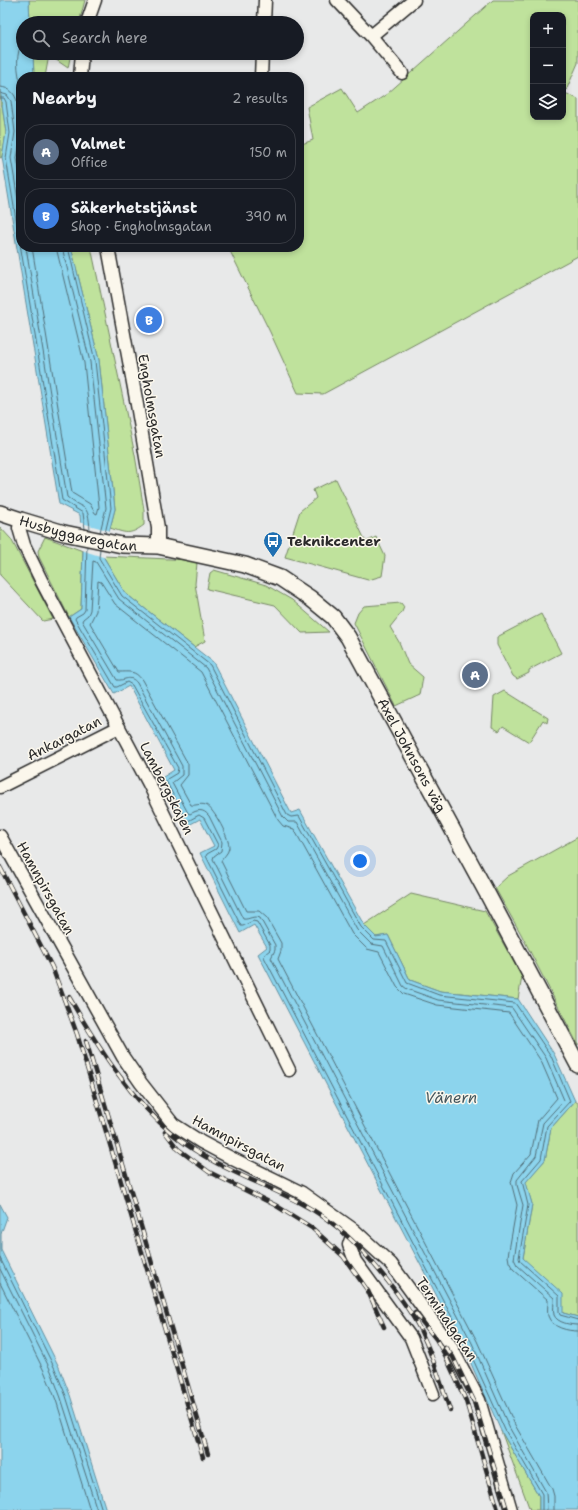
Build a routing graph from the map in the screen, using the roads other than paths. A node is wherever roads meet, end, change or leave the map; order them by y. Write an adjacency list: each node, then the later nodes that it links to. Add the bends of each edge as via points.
1 (95, 0): 5 (street)
2 (265, 0): 6 (street)
3 (337, 0): 7 (street)
4 (414, 0): 7 (street)
5 (89, 16)
6 (264, 16)
7 (370, 36): 12 (street)
8 (81, 60): 10 (street)
9 (262, 60): 11 (street)
10 (80, 72)
11 (261, 72)
12 (402, 73)
13 (109, 252): 16 (street, Engholmsgatan, via 155,509)
14 (0, 512): 15 (street, Husbyggaregatan)
15 (21, 520): 16 (street, Husbyggaregatan, via 59,532 122,545); 17 (street, Lambergskajen, via 20,534 42,582)
16 (158, 546): 20 (street, Axel Johnsons väg, via 245,565 280,578 333,617 348,637)
17 (119, 727): 18 (street, Ankargatan); 21 (street, Lambergskajen)
18 (0, 788)
19 (0, 836): 22 (street, Hamnpirsgatan, via 123,1057 173,1124 233,1160 302,1193)
20 (578, 1065)
21 (289, 1070)
22 (354, 1230): 23 (street, via 349,1245 355,1261 410,1338); 24 (street, Terminalgatan, via 390,1264 450,1345 479,1400)
23 (433, 1394)
24 (512, 1510)

